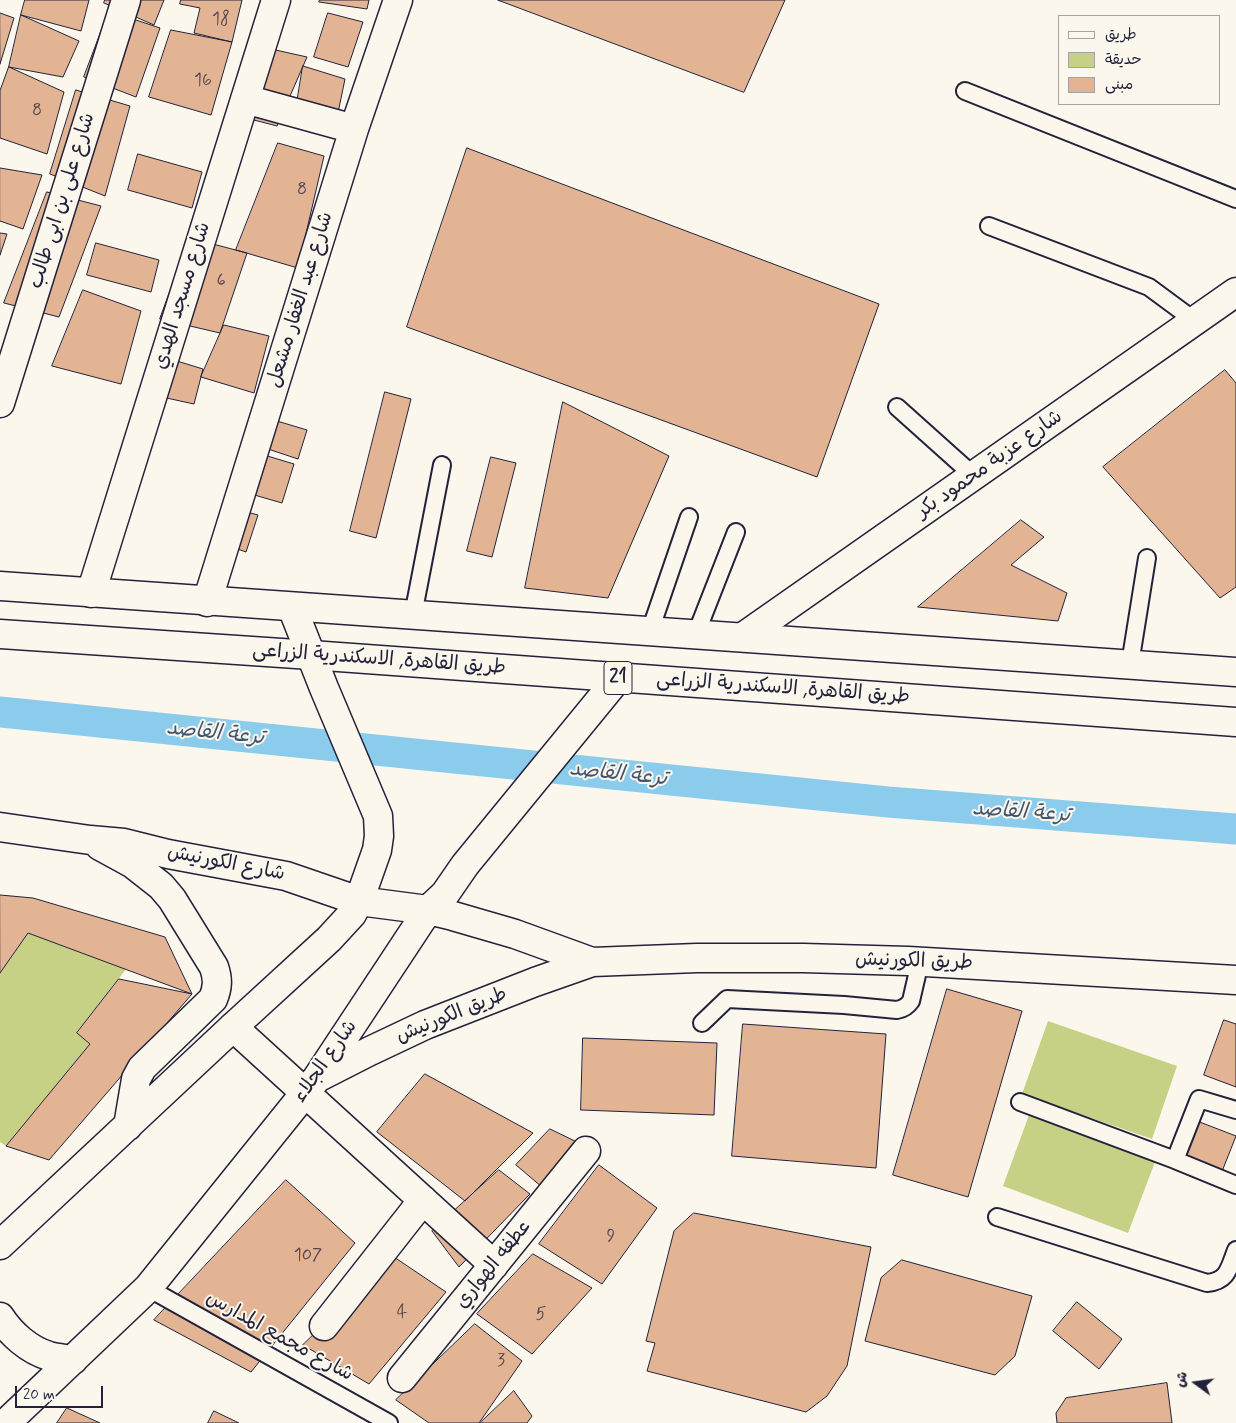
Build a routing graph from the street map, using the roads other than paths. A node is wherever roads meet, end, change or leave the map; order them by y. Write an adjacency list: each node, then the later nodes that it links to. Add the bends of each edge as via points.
1 (126, 0): 11 (main road, شارع على بن ابى طالب)
2 (276, 0): 5 (main road, شارع مسجد الهدي)
3 (398, 0): 6 (main road, شارع عبد الغفار مشعل)
4 (966, 91): 7 (lane)
5 (245, 99): 6 (main road); 19 (main road, شارع مسجد الهدي)
6 (354, 129): 20 (main road, شارع عبد الغفار مشعل)
7 (1236, 199)
8 (989, 226): 10 (lane, via 1149,288)
9 (1236, 292): 10 (main road, شارع عزبة محمود بكر)
10 (1195, 321): 14 (main road, شارع عزبة محمود بكر)
11 (0, 403)
12 (897, 407): 14 (lane)
13 (442, 465): 22 (lane)
14 (974, 476): 26 (main road, شارع عزبة محمود بكر)
15 (689, 517): 23 (lane)
16 (736, 532): 25 (lane)
17 (1147, 558): 28 (lane)
18 (0, 586): 19 (main road)
19 (91, 593): 20 (main road)
20 (207, 602): 21 (main road)
21 (292, 607): 22 (main road); 27 (main road)
22 (413, 615): 23 (main road)
23 (650, 631): 25 (main road)
24 (0, 634): 27 (main road, طريق القاهرة, الاسكندرية الزراعى / 21)
25 (696, 634): 26 (main road)
26 (743, 637): 28 (main road)
27 (311, 655): 30 (main road, طريق القاهرة, الاسكندرية الزراعى / 21); 34 (main road, via 378,816 377,850)
28 (1130, 664): 29 (main road)
29 (1236, 672)
30 (618, 678): 31 (main road, طريق القاهرة, الاسكندرية الزراعى / 21); 35 (main road, شارع الجلاء, via 465,865 445,894)
31 (1236, 722)
32 (0, 827): 33 (main road, شارع الكورنيش)
33 (90, 840): 34 (main road, شارع الكورنيش, via 124,843 286,876); 44 (main road, شارع الكورنيش, via 134,864 161,886 209,958 217,978 213,999 142,1068 136,1079)
34 (358, 901): 35 (main road, شارع الكورنيش); 40 (main road, via 352,914 329,939)
35 (428, 910): 36 (main road, طريق الكورنيش, via 515,934); 41 (main road, شارع الجلاء)
36 (592, 962): 37 (main road, طريق الكورنيش, via 803,958); 41 (main road, طريق الكورنيش, via 424,1025 370,1051)
37 (920, 962): 38 (main road, طريق الكورنيش); 39 (lane, via 911,1002 903,1009 727,998)
38 (1236, 980)
39 (702, 1023)
40 (233, 1027): 41 (main road); 44 (main road)
41 (312, 1086): 48 (main road); 53 (main road, شارع الجلاء)
42 (1020, 1102): 46 (lane)
43 (1236, 1110): 46 (lane, via 1199,1099)
44 (128, 1126): 50 (main road)
45 (586, 1151): 52 (main road, عطفه الهواري)
46 (1175, 1160): 47 (lane)
47 (1236, 1185)
48 (423, 1200): 52 (main road); 55 (main road)
49 (997, 1217): 51 (lane, via 1207,1283 1222,1279)
50 (0, 1244)
51 (1236, 1250)
52 (494, 1265): 57 (main road, عطفه الهواري)
53 (148, 1288): 56 (main road, شارع الجلاء); 59 (lane, شارع مجمع المدارس)
54 (0, 1317): 56 (main road, via 7,1328 26,1344 48,1356)
55 (324, 1326)
56 (73, 1360): 58 (main road, شارع الجلاء)
57 (402, 1378)
58 (6, 1423)
59 (390, 1423)

